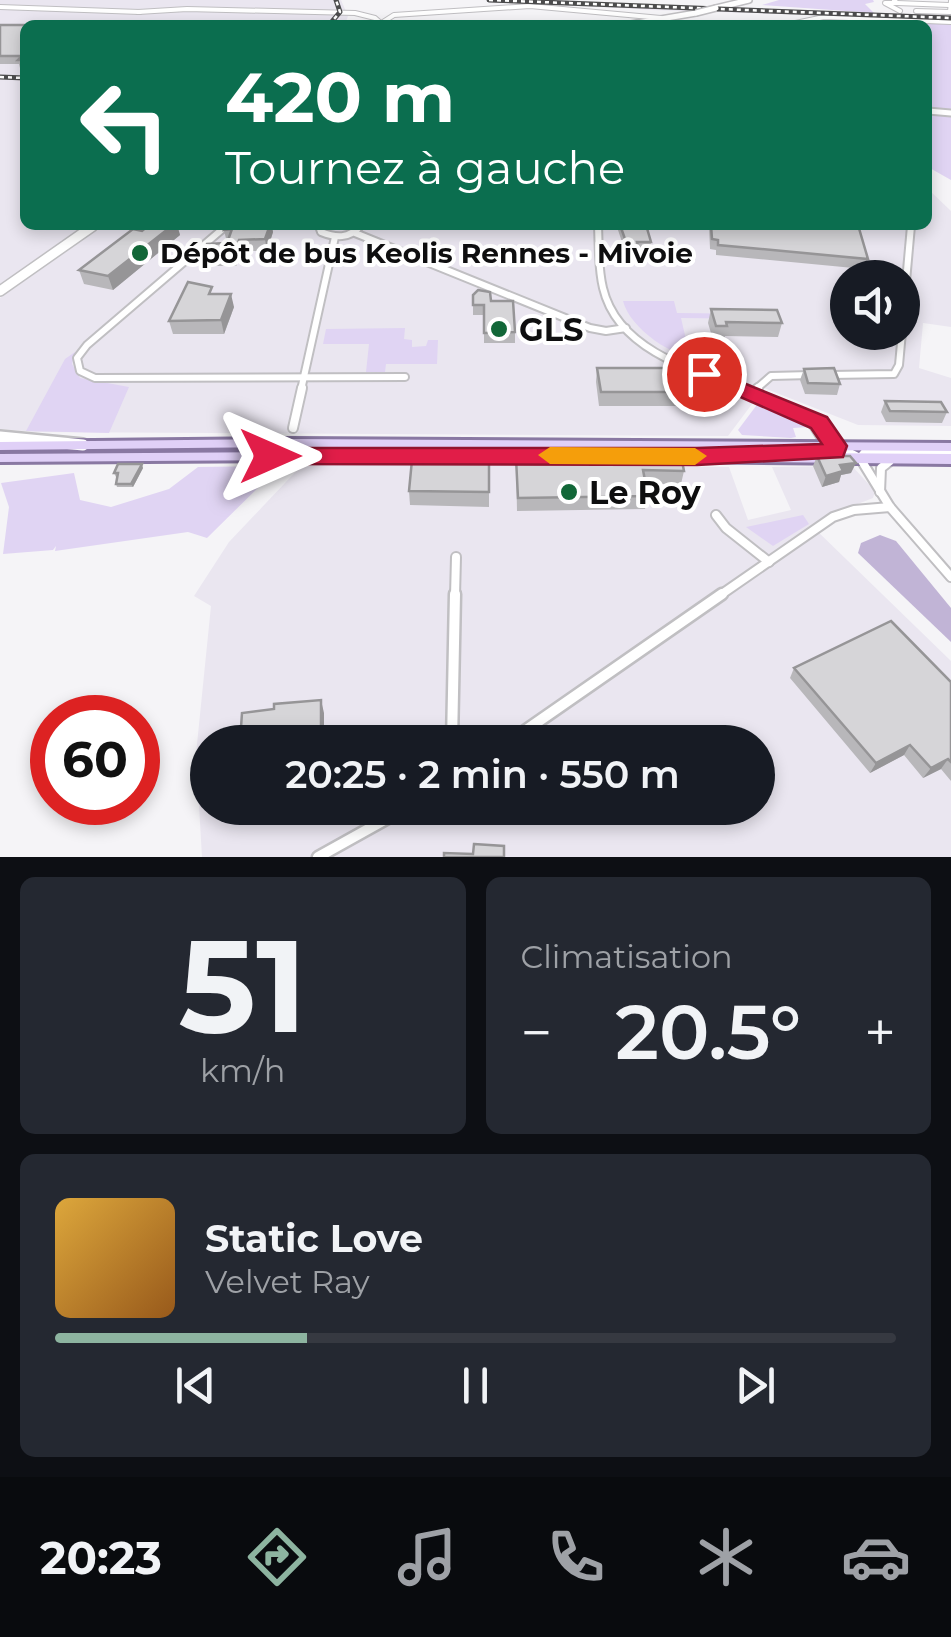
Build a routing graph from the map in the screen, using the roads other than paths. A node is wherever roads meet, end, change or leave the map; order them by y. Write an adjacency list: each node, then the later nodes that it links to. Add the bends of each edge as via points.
1 (749, 0): 10 (street, bridge)
2 (896, 2): 3 (street); 5 (street, via 886,3)
3 (950, 5): 6 (street)
4 (0, 7): 8 (street, via 242,10)
5 (900, 11)
6 (916, 11)
7 (661, 18): 9 (street, via 534,6 394,14)
8 (342, 20)
9 (384, 20)
10 (657, 20)
11 (805, 20): 12 (street)
12 (908, 20)
13 (87, 230): 21 (street)
14 (221, 230): 24 (street, via 86,346 77,358 80,371 95,378)
15 (320, 230): 19 (street)
16 (598, 230): 22 (street, via 604,292)
17 (911, 230): 20 (street)
18 (355, 232): 19 (street); 22 (street, via 590,328)
19 (336, 236): 24 (street)
20 (908, 260)
21 (0, 291)
22 (626, 328): 26 (street, via 661,355)
23 (900, 350): 26 (street, via 894,374 771,376)
24 (304, 377): 25 (street); 27 (street)
25 (404, 377)
26 (752, 393): 32 (street, via 819,422)
27 (294, 428)
28 (0, 437): 29 (street)
29 (84, 445): 30 (main road); 32 (main road)
30 (0, 446)
31 (951, 449): 32 (main road); 32 (street)
32 (840, 452): 33 (main road); 34 (main road); 36 (street)
33 (0, 458)
34 (900, 459): 35 (main road); 36 (street, via 881,468)
35 (951, 460)
36 (880, 492): 37 (street)
37 (890, 507): 40 (street, via 841,513); 41 (street)
38 (716, 516): 40 (street)
39 (456, 556): 42 (street)
40 (770, 562): 43 (street)
41 (951, 578)
42 (452, 725)
43 (533, 725)
44 (375, 825): 45 (street)
45 (318, 857)

